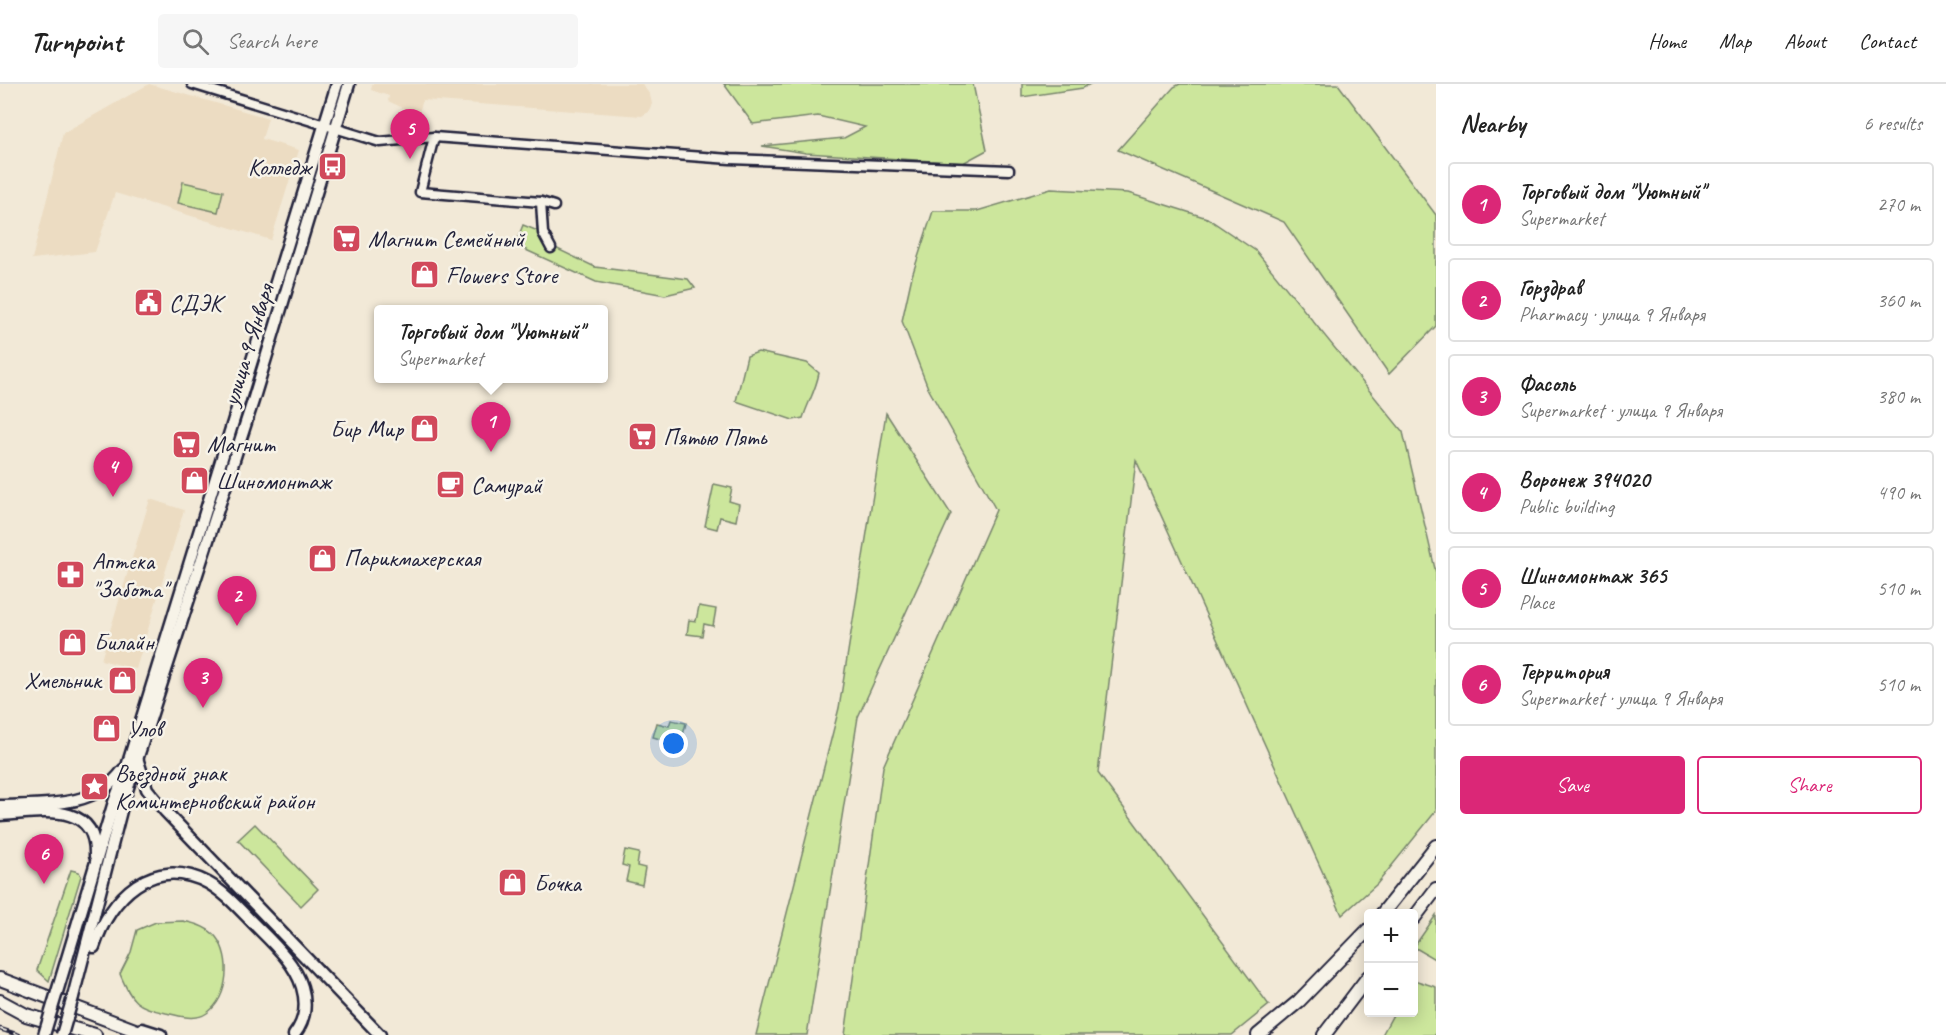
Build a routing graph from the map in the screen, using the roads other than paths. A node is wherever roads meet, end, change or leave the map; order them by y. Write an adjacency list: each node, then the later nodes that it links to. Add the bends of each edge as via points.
1 (192, 84): 4 (street)
2 (337, 84): 4 (main road, улица 9 Января)
3 (349, 84): 5 (main road, улица 9 Января)
4 (324, 126): 5 (street); 11 (main road, улица 9 Января)
5 (336, 129): 6 (street, via 380,142); 11 (main road, улица 9 Января)
6 (434, 137): 7 (street, via 730,159); 8 (street, via 420,192)
7 (1009, 170)
8 (541, 202): 9 (street); 10 (street, via 543,233)
9 (554, 206)
10 (551, 248)
11 (134, 759): 12 (main road, via 108,786 74,802); 15 (main road, улица 9 Января, via 114,802); 22 (main road, улица 9 Января); 32 (main road, via 147,789 165,811)
12 (0, 806)
13 (0, 815): 15 (main road, via 56,812 87,824 95,837)
14 (1436, 846): 17 (highway)
15 (95, 871): 26 (main road, улица 9 Января, bridge)
16 (1436, 889): 18 (highway)
17 (1386, 909)
18 (1418, 912)
19 (1364, 934): 25 (highway)
20 (0, 979): 24 (highway)
21 (1364, 982): 34 (highway)
22 (78, 985): 27 (main road, улица 9 Января, bridge); 31 (main road, via 105,919 129,890 162,875 196,878 209,883 233,903 297,975 305,1005)
23 (0, 1002): 28 (highway, via 26,1015)
24 (118, 1022): 29 (highway); 30 (main road)
25 (1269, 1030): 33 (highway)
26 (44, 1035)
27 (62, 1035)
28 (94, 1035)
29 (147, 1035)
30 (161, 1035)
31 (294, 1035)
32 (380, 1035)
33 (1258, 1035)
34 (1324, 1035)

